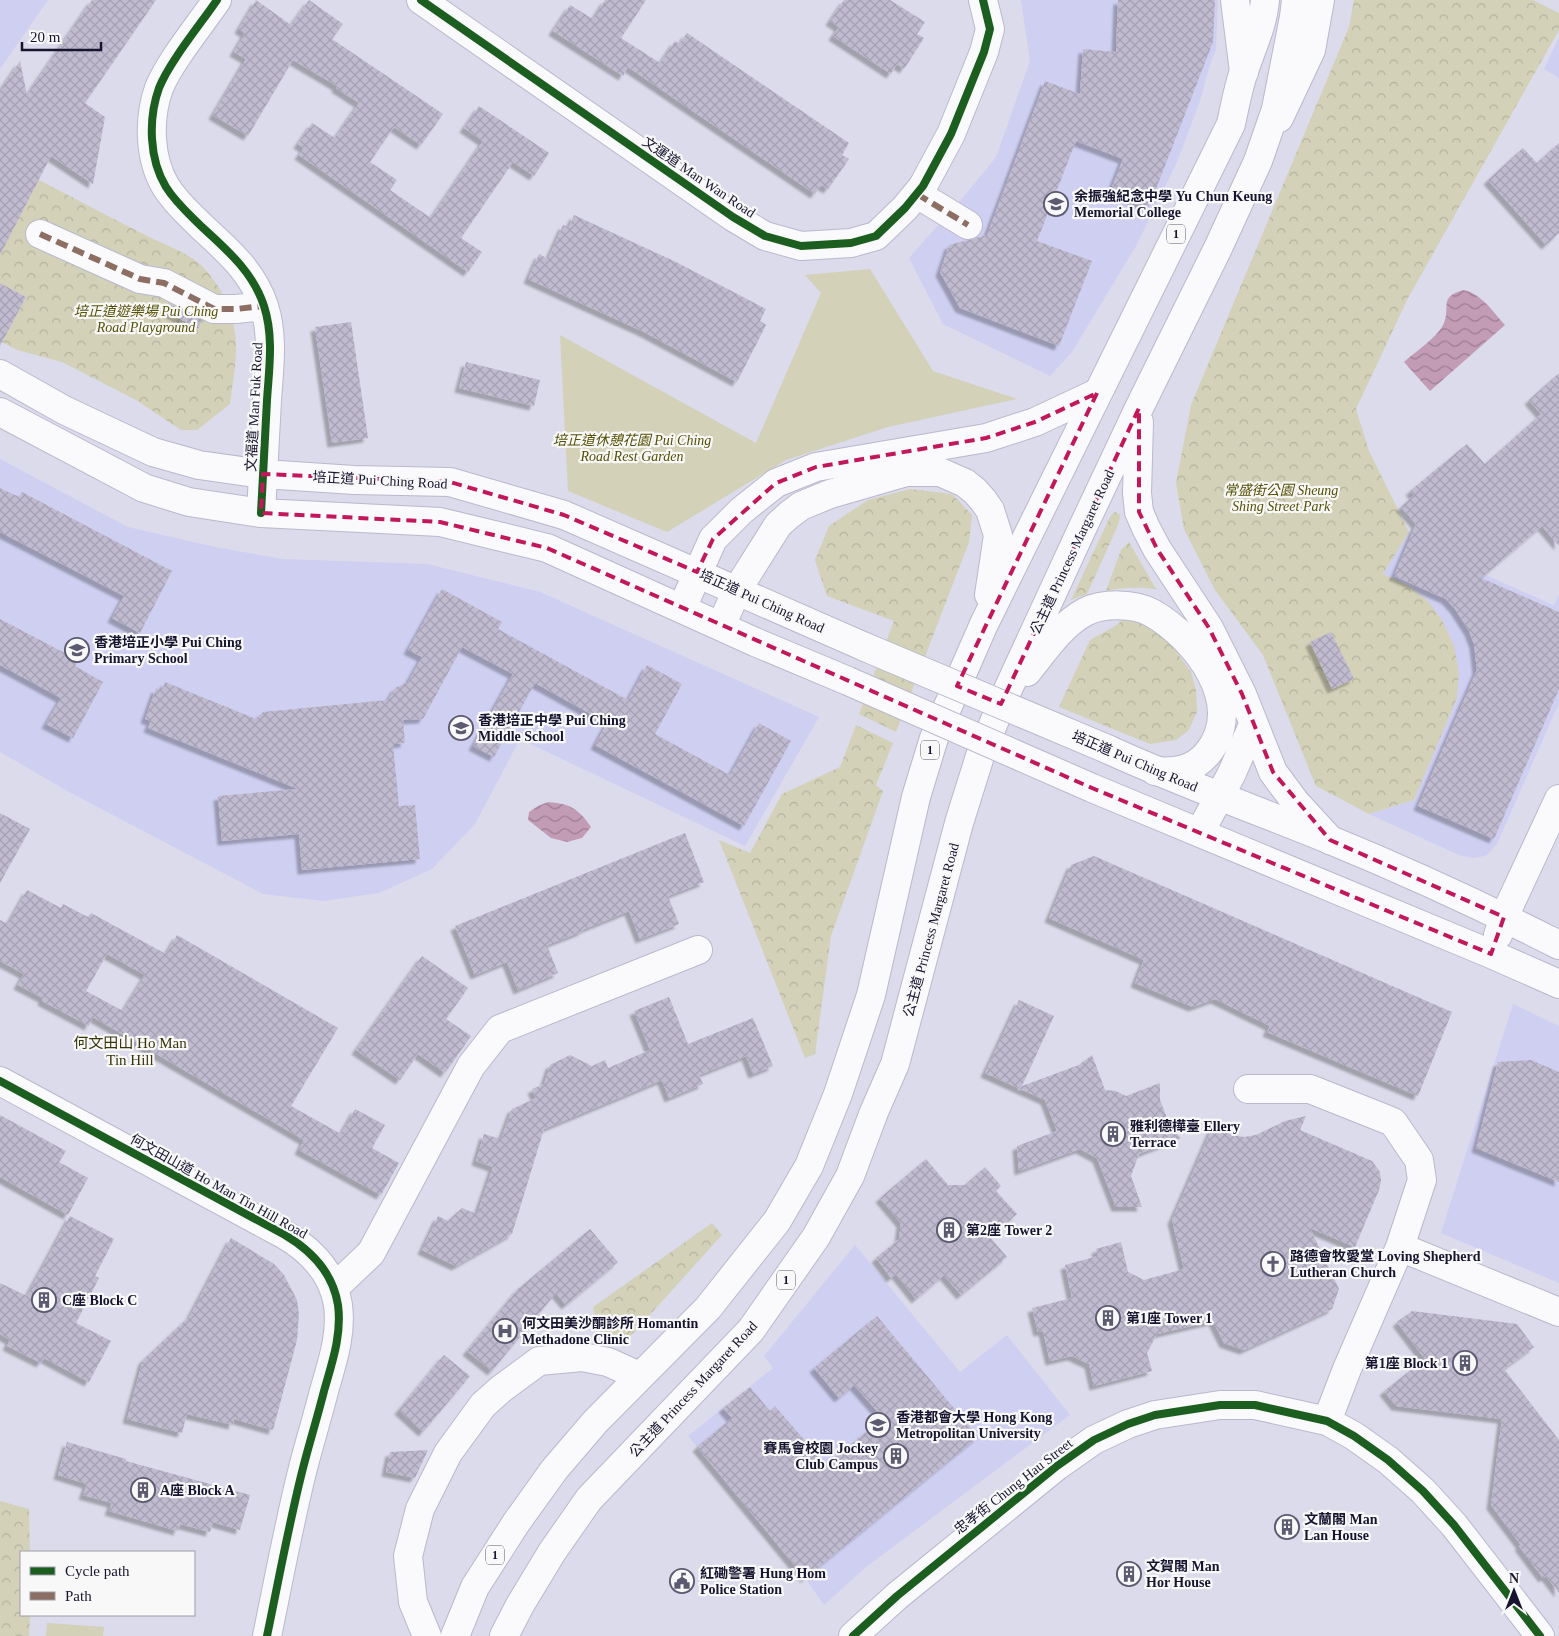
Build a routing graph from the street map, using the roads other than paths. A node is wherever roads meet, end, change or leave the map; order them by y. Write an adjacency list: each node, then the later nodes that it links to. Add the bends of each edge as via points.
1 (218, 0): 13 (main road, 文福道 Man Fuk Road, via 169,69 160,88 152,121 153,148 166,186 182,208 248,273)
2 (421, 0): 10 (main road, 文運道 Man Wan Road, via 765,236 801,246 851,242 876,236)
3 (983, 0): 10 (main road, 文運道 Man Wan Road, via 990,29 984,52 951,134)
4 (1235, 0): 8 (main road)
5 (1320, 0): 9 (main road, 公主道 Princess Margaret Road, via 1312,50)
6 (1265, 6): 8 (main road, 1)
7 (1295, 9): 9 (main road, 公主道 Princess Margaret Road / 1, via 1276,110)
8 (1244, 72): 15 (main road, 1, via 1231,124)
9 (1258, 161): 16 (main road, 公主道 Princess Margaret Road / 1)
10 (917, 194): 11 (main road)
11 (968, 225)
12 (40, 234): 13 (main road, via 140,279 164,283 214,309)
13 (264, 306): 18 (main road, 文福道 Man Fuk Road, via 270,342)
14 (0, 374): 18 (main road, 培正道 Pui Ching Road, via 64,410 153,452 199,465)
15 (1097, 393): 20 (main road, via 1035,422 986,438 816,467 776,483 713,539); 23 (main road, 1)
16 (1140, 408): 25 (main road, 公主道 Princess Margaret Road / 1); 26 (main road, via 1137,477 1140,512 1158,549 1208,628)
17 (0, 412): 19 (main road, via 144,488 189,502)
18 (263, 474): 19 (main road, 文福道 Man Fuk Road); 20 (main road, 培正道 Pui Ching Road, via 450,482 564,515)
19 (261, 514): 22 (main road, via 440,522 547,548)
20 (697, 572): 21 (main road, 培正道 Pui Ching Road); 22 (main road)
21 (737, 590): 23 (main road, via 778,525 801,506 906,472 940,472 960,480 975,491 990,510 995,524 998,536); 24 (main road); 27 (main road, 培正道 Pui Ching Road, bridge)
22 (682, 608): 24 (main road)
23 (984, 624): 42 (main road, 1, via 934,738 916,797 871,995 838,1094 809,1166 778,1221 708,1308)
24 (722, 626): 30 (main road, bridge)
25 (1004, 698): 27 (main road, via 1059,633 1087,611 1121,606 1150,612 1189,641 1202,658 1217,689 1222,715 1218,736 1201,760 1184,770); 47 (main road, 公主道 Princess Margaret Road / 1, via 963,807 895,1064 850,1176 816,1237 751,1330 589,1499 552,1552)
26 (1254, 725): 28 (main road); 31 (main road, via 1274,772 1296,803)
27 (1155, 771): 28 (main road, 培正道 Pui Ching Road)
28 (1221, 796): 30 (main road); 31 (main road, 培正道 Pui Ching Road)
29 (1559, 800): 32 (main road)
30 (1200, 832): 35 (main road)
31 (1330, 840): 32 (main road, 培正道 Pui Ching Road)
32 (1504, 917): 33 (main road, 培正道 Pui Ching Road); 35 (main road)
33 (1559, 945)
34 (698, 950): 40 (main road, via 500,1029 471,1066 371,1253)
35 (1491, 954): 36 (main road)
36 (1559, 984)
37 (0, 1081): 40 (main road, 何文田山道 Ho Man Tin Hill Road, via 290,1238 317,1260)
38 (1248, 1089): 39 (main road, via 1310,1089 1393,1122 1419,1160 1422,1180)
39 (1400, 1247): 41 (main road); 43 (main road)
40 (334, 1288): 44 (main road, 何文田山道 Ho Man Tin Hill Road, via 339,1317 337,1346 296,1496)
41 (1559, 1312)
42 (639, 1376): 45 (main road, via 608,1362 582,1357 539,1362 483,1405 448,1453 420,1509 408,1556 413,1602); 46 (main road, 1, via 554,1470 516,1523 475,1587)
43 (1327, 1421): 48 (main road, 忠孝街 Chung Hau Street, via 1255,1405 1220,1405 1155,1415 1128,1424 1094,1440 1063,1461 897,1596); 49 (main road, 忠孝街 Chung Hau Street, via 1388,1460 1423,1491 1454,1525)
44 (267, 1636)
45 (427, 1636)
46 (454, 1636)
47 (504, 1636)
48 (853, 1636)
49 (1540, 1636)

